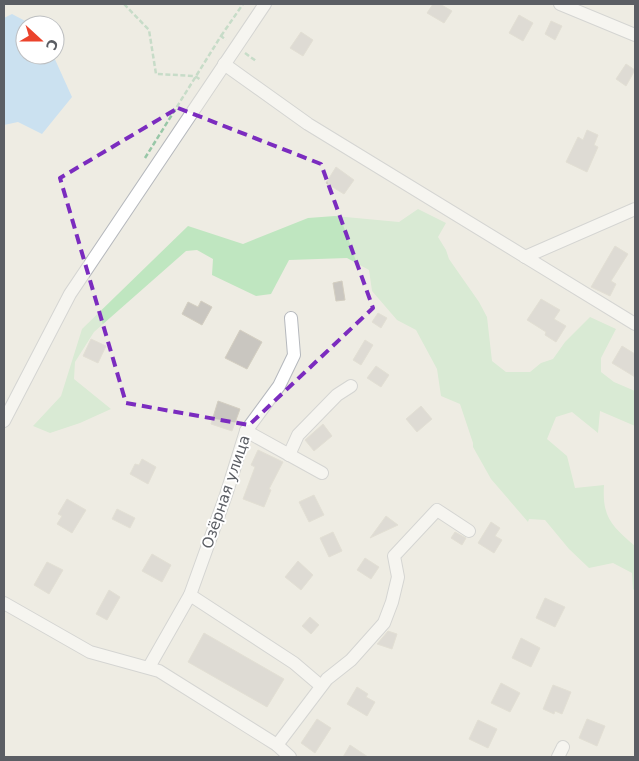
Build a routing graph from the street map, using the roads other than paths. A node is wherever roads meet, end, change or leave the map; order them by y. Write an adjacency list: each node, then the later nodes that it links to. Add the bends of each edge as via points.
1 (265, 4): 4 (street)
2 (560, 4): 3 (street)
3 (635, 35)
4 (224, 64): 6 (street, via 308,124); 10 (street, via 70,294)
5 (635, 209): 6 (street)
6 (525, 257): 8 (street)
7 (291, 318): 11 (street, Озёрная улица, via 294,355 279,386)
8 (635, 324)
9 (351, 386): 12 (street, via 337,395 298,435)
10 (4, 420)
11 (246, 431): 12 (street); 15 (street, Озёрная улица)
12 (289, 455): 13 (street)
13 (322, 473)
14 (469, 531): 18 (street, via 437,510 394,556 398,577 384,623 351,660)
15 (190, 595): 17 (street, Озёрная улица); 18 (street, via 294,663)
16 (4, 604): 17 (street, via 90,652)
17 (149, 667): 19 (street)
18 (321, 686): 19 (street)
19 (277, 745): 20 (street)
20 (290, 757)

